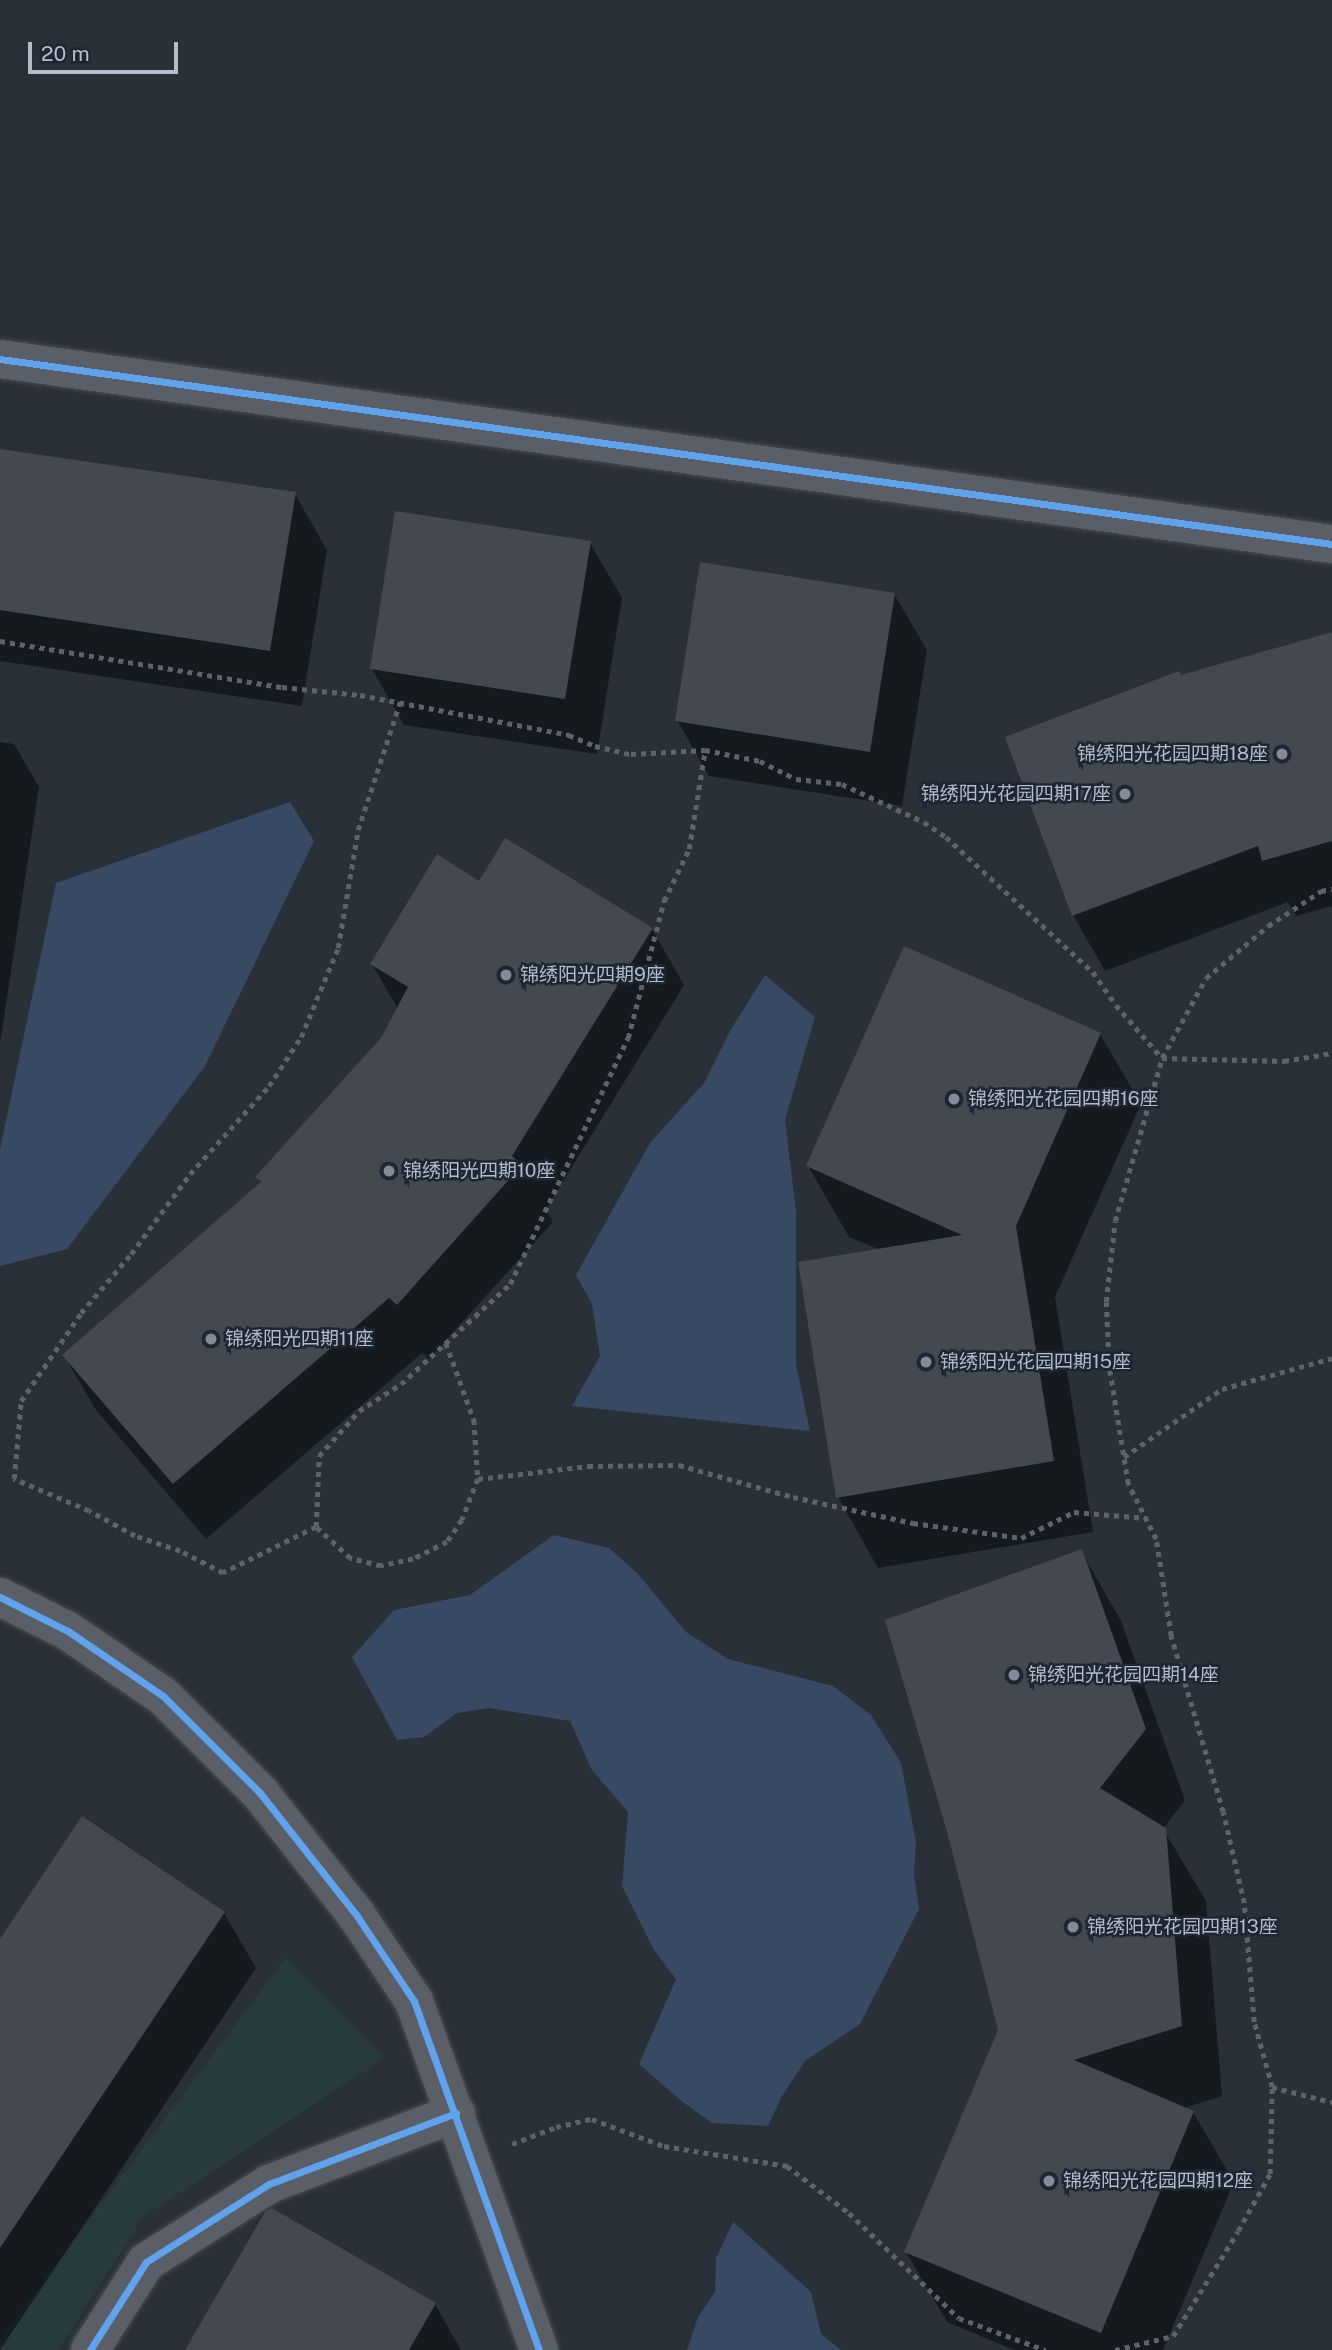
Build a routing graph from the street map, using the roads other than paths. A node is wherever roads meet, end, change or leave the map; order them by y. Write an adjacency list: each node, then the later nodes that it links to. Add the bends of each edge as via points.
1 (0, 359): 2 (street)
2 (1332, 544)
3 (0, 1597): 4 (street, via 68,1631 163,1696 260,1793 344,1898 414,2001)
4 (456, 2113): 5 (street, via 270,2184 146,2262); 6 (street)
5 (90, 2350)
6 (539, 2350)

